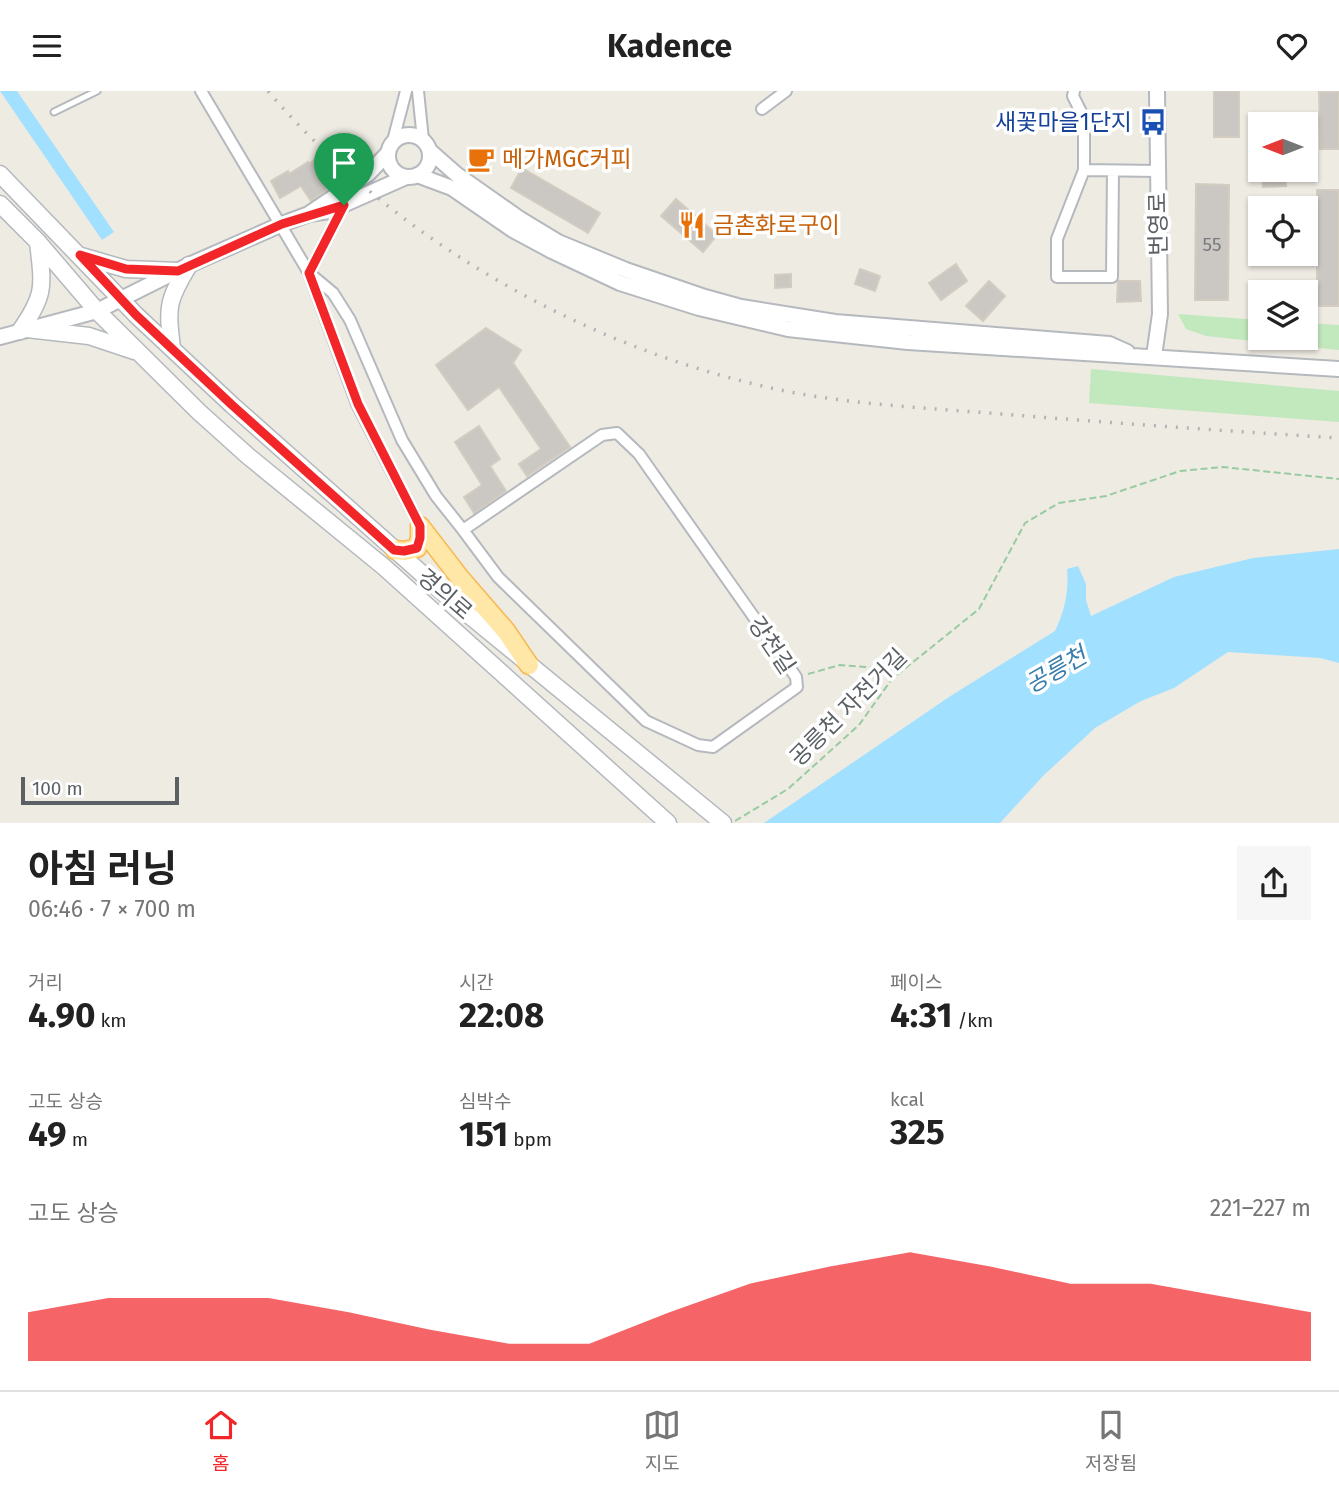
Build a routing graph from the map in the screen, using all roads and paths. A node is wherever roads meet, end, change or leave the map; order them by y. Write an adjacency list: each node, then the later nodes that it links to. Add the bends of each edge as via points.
1 (97, 91): 9 (lane)
2 (201, 91): 20 (street)
3 (406, 91): 11 (street)
4 (418, 91): 10 (street)
5 (786, 91): 8 (street)
6 (1074, 91): 12 (street, via 1084,118)
7 (1157, 91): 14 (street, 번영로)
8 (762, 109)
9 (54, 112)
10 (426, 146): 11 (street, via 417,136 404,135); 16 (street, via 426,168); 31 (street, via 456,174 558,242 705,297 835,323 1109,344)
11 (390, 147): 16 (street, via 390,166 400,175); 19 (street, via 368,174)
12 (1084, 170): 13 (street); 13 (street, via 1058,239 1058,277 1112,277)
13 (1113, 170): 14 (street)
14 (1158, 170): 32 (street, 번영로, via 1160,314)
15 (0, 174): 22 (main road, 경의로)
16 (412, 176): 18 (street); 31 (street, via 452,188 522,235 620,283 725,315 825,334)
17 (0, 204): 21 (main road, 경의로)
18 (344, 205): 19 (street); 24 (street)
19 (309, 214): 20 (street)
20 (282, 224): 23 (street); 24 (street)
21 (38, 242): 26 (main road, 경의로); 27 (main road, via 41,295)
22 (80, 255): 23 (main road, via 126,269); 25 (main road, 경의로)
23 (184, 268): 25 (street); 29 (main road, via 169,304)
24 (309, 273): 35 (street, via 358,404); 36 (street, 강천길, via 333,293 350,320 402,440)
25 (121, 299): 26 (street); 29 (main road, 경의로)
26 (97, 311): 27 (street); 30 (main road, 경의로)
27 (23, 330): 28 (street); 30 (main road, via 89,336)
28 (0, 337)
29 (172, 348): 37 (main road, 경의로)
30 (138, 352): 41 (main road, 경의로, via 248,456 384,567)
31 (1132, 355): 32 (street)
32 (1154, 356): 33 (street)
33 (1339, 369)
34 (1339, 479): 39 (path, 공릉천 자전거길, via 1223,467 1180,471 1106,496 1059,503 1025,523 979,609)
35 (420, 526): 37 (main road, via 417,548); 38 (main road)
36 (463, 530): 40 (street, 강천길, via 498,577 646,721 698,745 713,747 797,687); 40 (street, 강천길, via 602,435 617,433 639,454)
37 (394, 550): 38 (main road, 경의로)
38 (529, 665): 42 (main road, 경의로)
39 (903, 670): 40 (path, via 840,665); 43 (path, 공릉천 자전거길, via 859,725 788,789)
40 (796, 677)
41 (666, 821)
42 (723, 823)
43 (732, 823)

